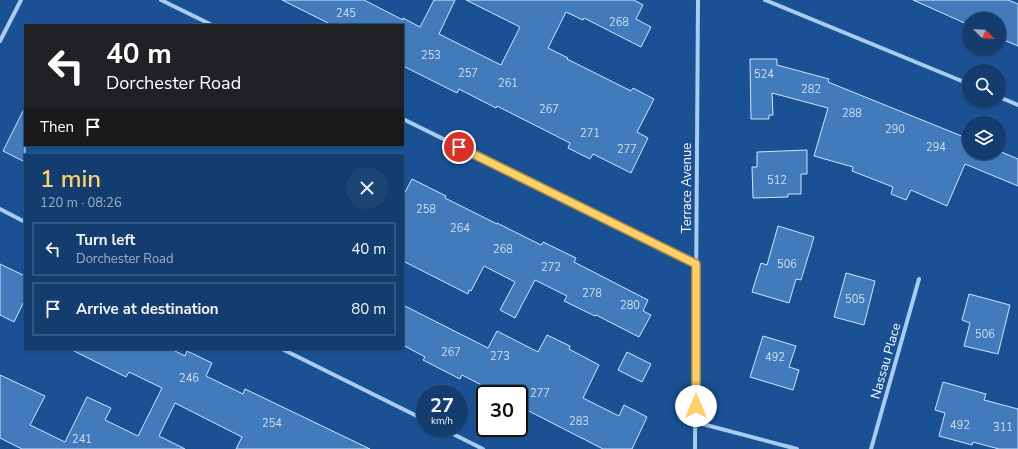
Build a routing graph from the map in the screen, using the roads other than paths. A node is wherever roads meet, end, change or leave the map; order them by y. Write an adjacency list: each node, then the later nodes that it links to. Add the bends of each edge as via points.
1 (21, 0): 6 (street)
2 (161, 0): 5 (street)
3 (698, 0): 13 (street, Terrace Avenue)
4 (765, 0): 7 (street)
5 (210, 24)
6 (0, 41)
7 (962, 81)
8 (1006, 100): 9 (street)
9 (1018, 105)
10 (404, 119): 13 (street)
11 (0, 209): 12 (street)
12 (24, 221)
13 (696, 264): 17 (street, Terrace Avenue)
14 (919, 279): 22 (street, Nassau Place)
15 (284, 350): 16 (street)
16 (416, 416)
17 (695, 422): 20 (street, Terrace Avenue); 21 (street)
18 (459, 437): 19 (street)
19 (483, 449)
20 (695, 449)
21 (797, 449)
22 (871, 449)

